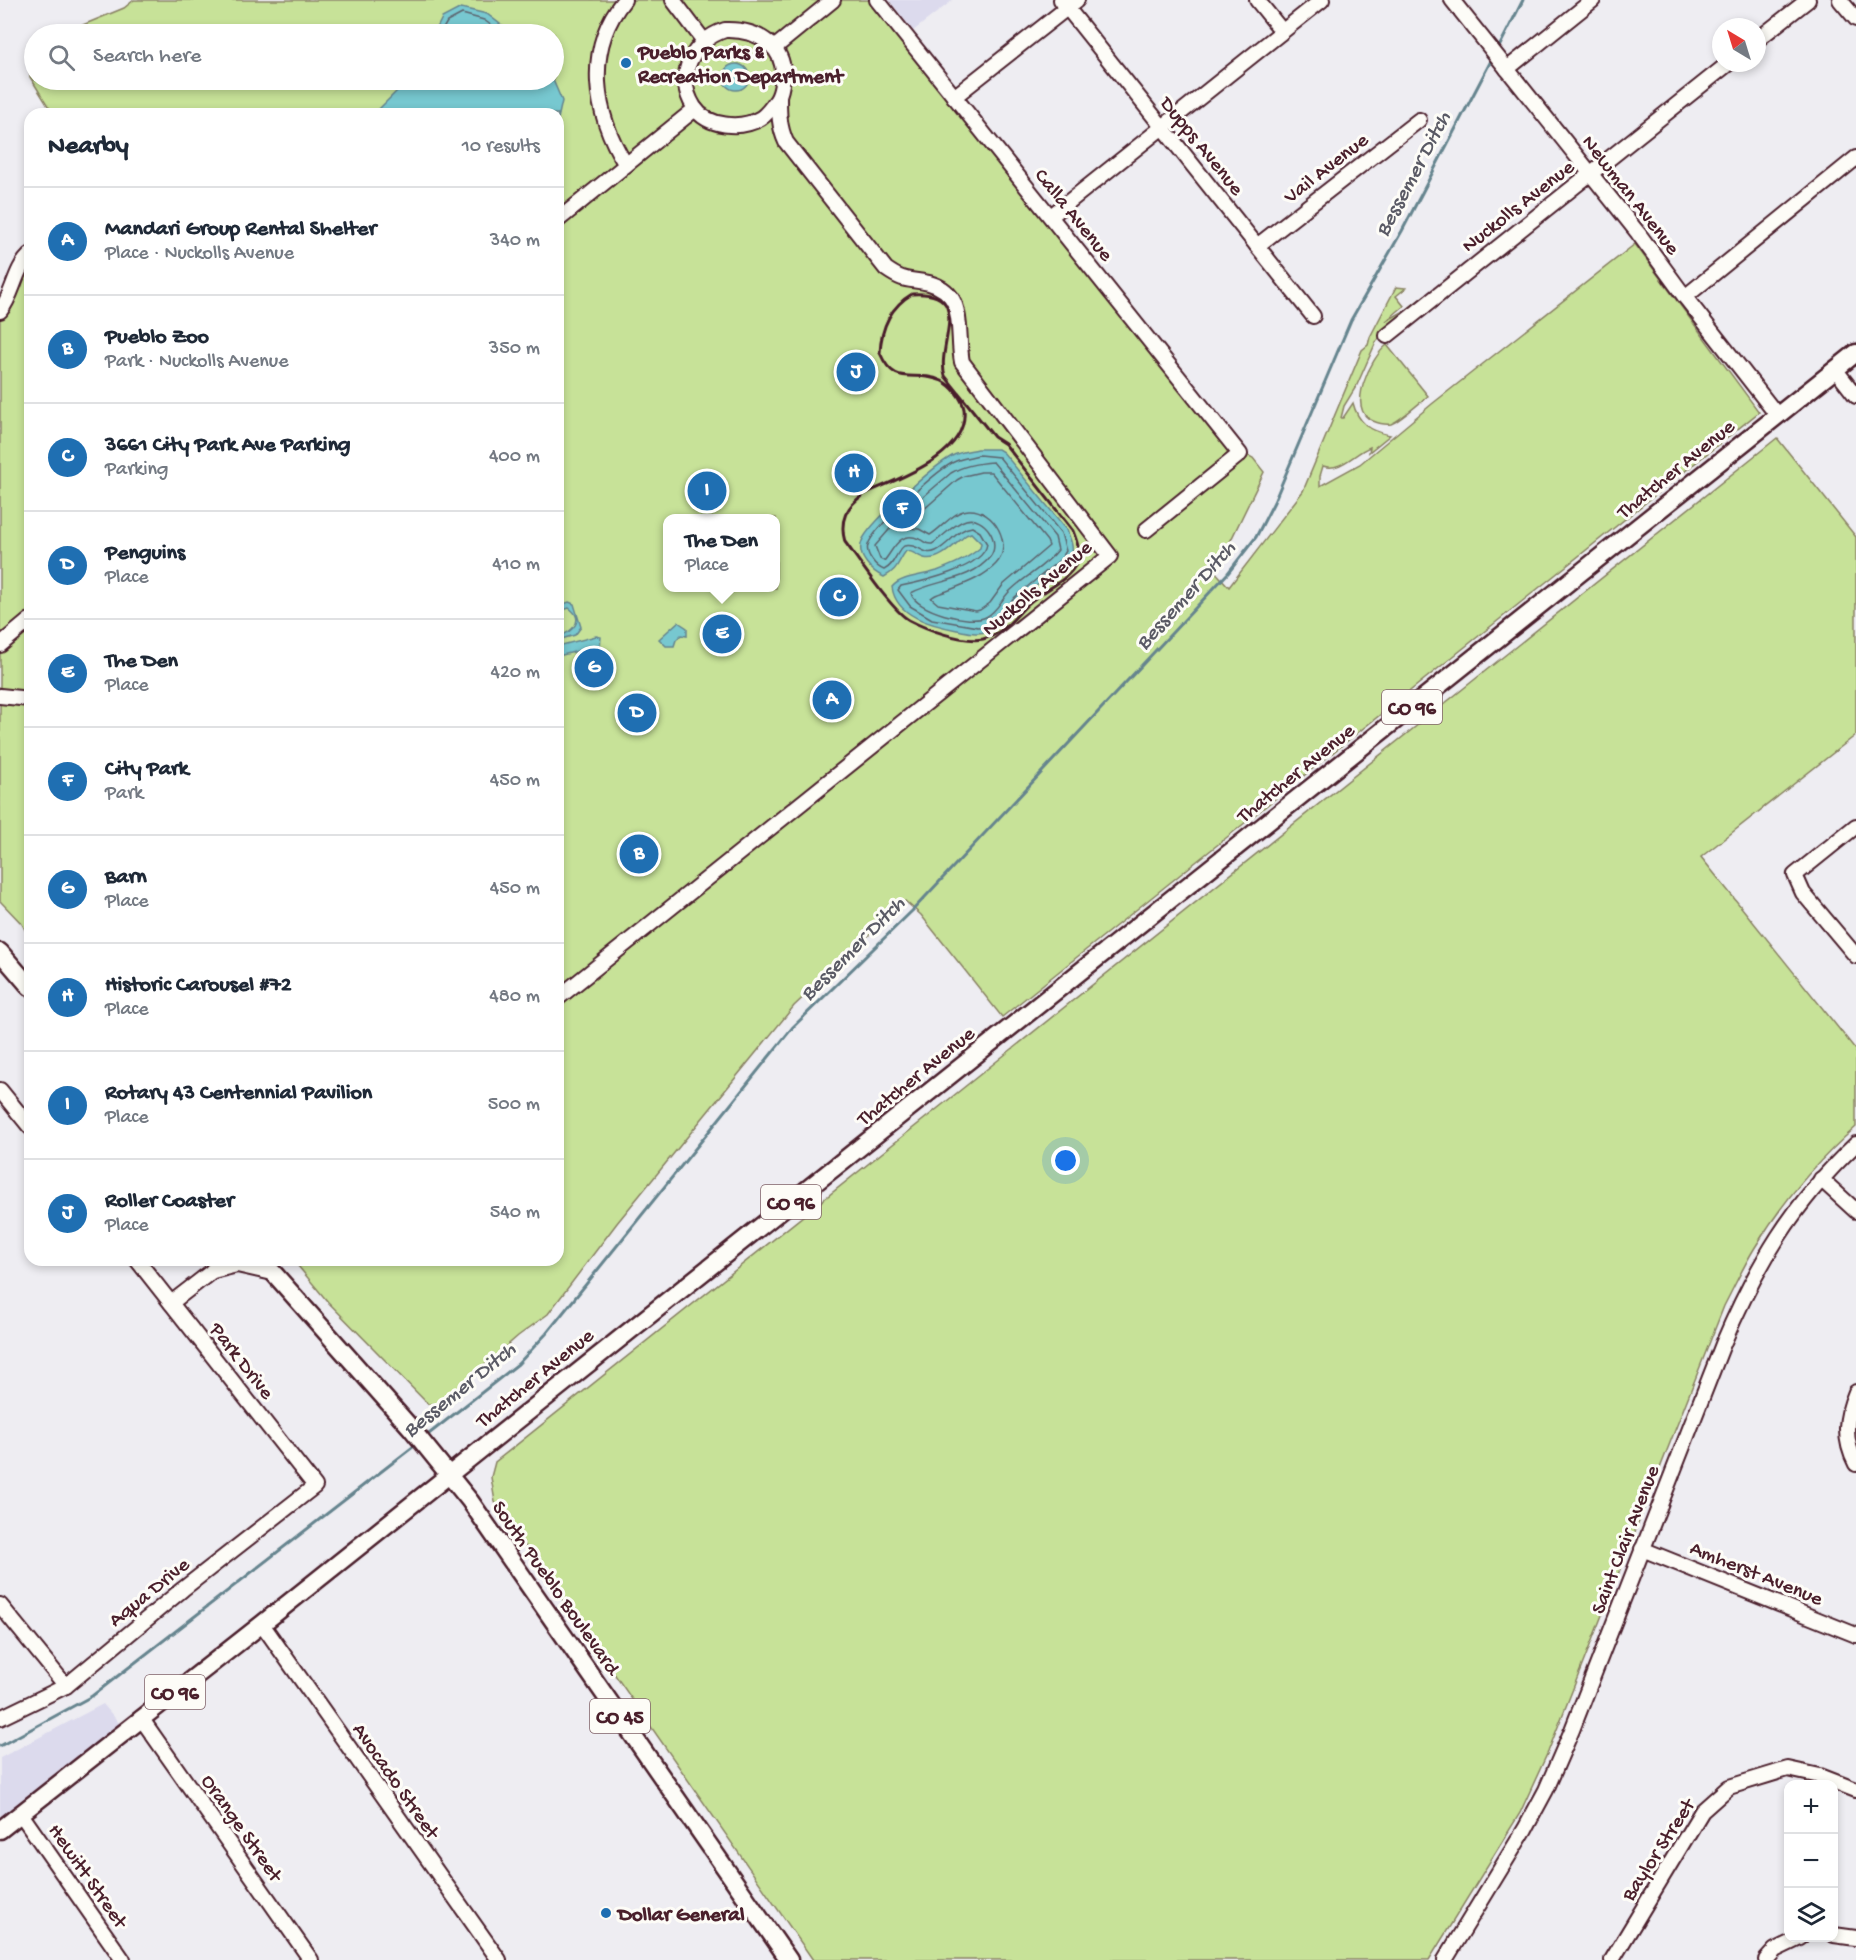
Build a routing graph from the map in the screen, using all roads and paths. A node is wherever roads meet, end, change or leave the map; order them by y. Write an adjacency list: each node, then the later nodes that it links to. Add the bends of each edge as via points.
1 (624, 0): 25 (street, via 604,34 598,63 598,96 606,126)
2 (673, 0): 15 (street)
3 (833, 0): 16 (street)
4 (877, 0): 20 (street, Calla Avenue)
5 (1257, 0): 13 (street)
6 (1322, 0): 13 (street)
7 (1452, 0): 17 (street, Newman Avenue)
8 (1593, 0): 17 (street)
9 (1808, 0): 14 (street)
10 (1840, 0): 12 (street)
11 (1068, 3): 20 (street); 23 (street, Dupps Avenue)
12 (1856, 20)
13 (1282, 31): 23 (street)
14 (1766, 33)
15 (705, 41): 16 (street, via 725,30 742,30); 21 (street, via 689,61 685,78)
16 (774, 48): 19 (street, via 784,73)
17 (1507, 69): 26 (street, Newman Avenue)
18 (1718, 72): 26 (street, Nuckolls Avenue)
19 (779, 97): 21 (street, via 762,117 733,126 720,124); 48 (street, Nuckolls Avenue, via 779,121 786,141 886,269 903,280 939,286 955,303 962,362 1110,556)
20 (954, 97): 28 (street, Calla Avenue)
21 (695, 109): 25 (street)
22 (1419, 120): 29 (street, Vail Avenue)
23 (1161, 128): 28 (street); 29 (street, Dupps Avenue)
24 (1856, 158): 31 (street)
25 (626, 165): 27 (street)
26 (1591, 173): 31 (street, Newman Avenue); 34 (street, Nuckolls Avenue)
27 (564, 215)
28 (1051, 216): 39 (street, Calla Avenue, via 1240,454)
29 (1257, 246): 33 (street, Dupps Avenue)
30 (24, 263): 32 (street)
31 (1684, 297): 38 (street, Newman Avenue)
32 (0, 311)
33 (1313, 316)
34 (1387, 336)
35 (1856, 353): 36 (main road, Thatcher Avenue / CO 96)
36 (1835, 369): 37 (street); 38 (main road, Thatcher Avenue / CO 96)
37 (1856, 396)
38 (1777, 415): 64 (main road, Thatcher Avenue / CO 96)
39 (1146, 530)
40 (24, 625): 41 (street)
41 (0, 645)
42 (0, 696): 43 (street)
43 (24, 698)
44 (1856, 826): 46 (street, via 1795,876 1803,893)
45 (0, 952): 47 (main road)
46 (1856, 956)
47 (24, 980)
48 (564, 993)
49 (0, 1090): 50 (street)
50 (24, 1120)
51 (1856, 1144): 52 (street, Saint Clair Avenue)
52 (1821, 1179): 53 (street); 66 (street, Saint Clair Avenue, via 1769,1251 1744,1294)
53 (1856, 1211)
54 (142, 1266): 61 (street, Park Drive)
55 (216, 1266): 59 (street)
56 (230, 1266): 59 (street)
57 (242, 1266): 60 (street)
58 (267, 1266): 60 (main road, South Pueblo Boulevard / CO 45)
59 (211, 1272): 61 (street)
60 (273, 1273): 64 (main road, South Pueblo Boulevard / CO 45)
61 (171, 1303): 65 (street, Park Drive)
62 (1856, 1392): 63 (street, via 1846,1418 1846,1438)
63 (1856, 1464)
64 (449, 1474): 68 (main road, Thatcher Avenue / CO 96); 82 (main road, South Pueblo Boulevard / CO 45)
65 (315, 1485): 70 (street, Aqua Drive)
66 (1642, 1549): 69 (street, Amherst Avenue); 83 (street, Saint Clair Avenue, via 1546,1790)
67 (0, 1605): 70 (street)
68 (262, 1624): 72 (main road, Thatcher Avenue / CO 96); 81 (street, Avocado Street)
69 (1856, 1635)
70 (66, 1686): 71 (street, Aqua Drive)
71 (0, 1718)
72 (141, 1718): 74 (main road, Thatcher Avenue / CO 96); 80 (street, Orange Street)
73 (1856, 1790): 84 (street, Baylor Street, via 1788,1769 1729,1787 1702,1811)
74 (21, 1814): 75 (main road, Thatcher Avenue / CO 96); 79 (street, Hewitt Street)
75 (0, 1830)
76 (1838, 1936): 77 (street)
77 (1856, 1938)
78 (1792, 1942): 85 (street, via 1775,1950)
79 (123, 1960)
80 (311, 1960)
81 (499, 1960)
82 (789, 1960)
83 (1445, 1960)
84 (1612, 1960)
85 (1766, 1960)

